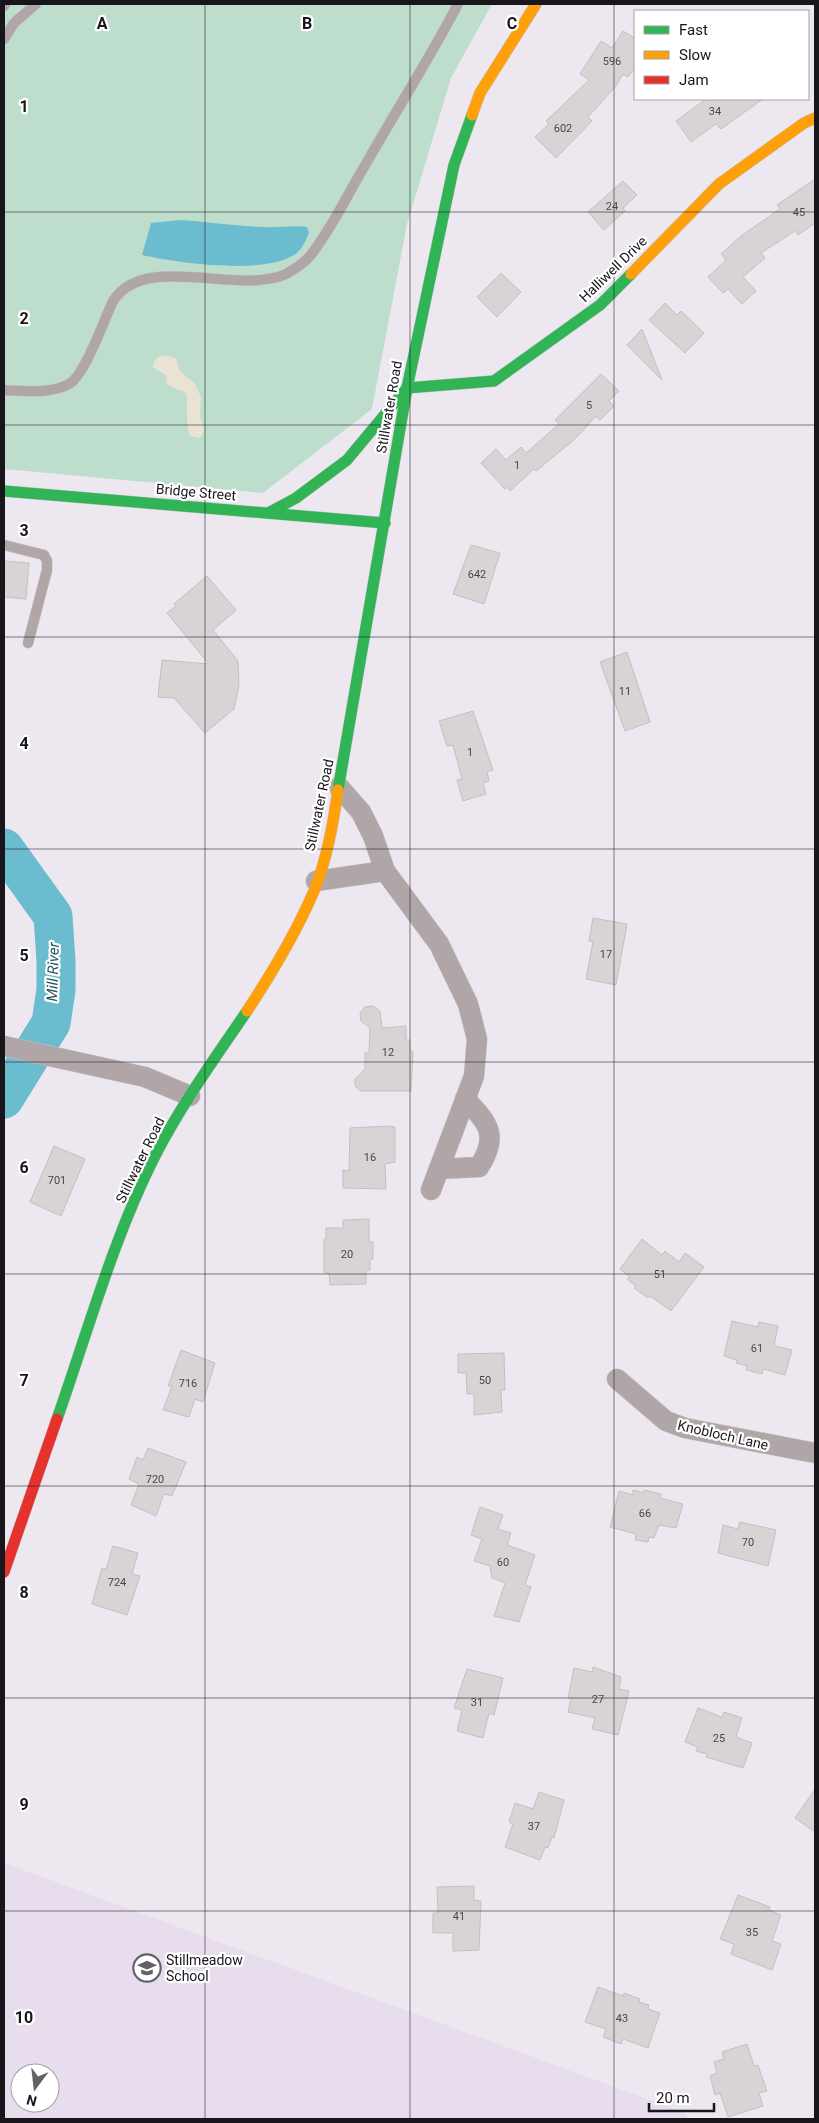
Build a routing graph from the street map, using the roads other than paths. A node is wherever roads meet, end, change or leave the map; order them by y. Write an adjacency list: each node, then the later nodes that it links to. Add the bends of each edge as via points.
1 (36, 4): 4 (lane, via 14,23)
2 (458, 4): 7 (lane, via 334,222 309,258 286,274 263,279 230,281 170,277 134,283 117,294 84,366 70,383 54,389)
3 (536, 4): 6 (main road, Stillwater Road, via 480,93 454,165)
4 (4, 39)
5 (815, 118): 6 (main road, Halliwell Drive, via 719,184 600,305 494,381)
6 (406, 388): 9 (main road, via 347,460 296,498); 10 (main road, Stillwater Road)
7 (4, 390)
8 (4, 491): 9 (main road, Bridge Street)
9 (268, 513): 10 (main road, Bridge Street)
10 (385, 523): 13 (main road, Stillwater Road)
11 (4, 545): 12 (lane, via 44,555 47,561)
12 (28, 643)
13 (339, 787): 14 (street, via 361,812); 15 (main road, Stillwater Road, via 332,828)
14 (385, 871): 15 (street); 18 (street, via 439,944 468,1004 477,1039 474,1076)
15 (316, 881): 17 (main road, Stillwater Road, via 275,969)
16 (4, 1046): 17 (street, via 145,1077)
17 (190, 1096): 23 (main road, Stillwater Road, via 155,1156 120,1238)
18 (465, 1099): 19 (street); 19 (street, via 489,1129 489,1151 479,1167)
19 (439, 1169): 20 (street)
20 (431, 1190)
21 (617, 1379): 22 (street, Knobloch Lane, via 666,1421 685,1428)
22 (815, 1453)
23 (4, 1572)

